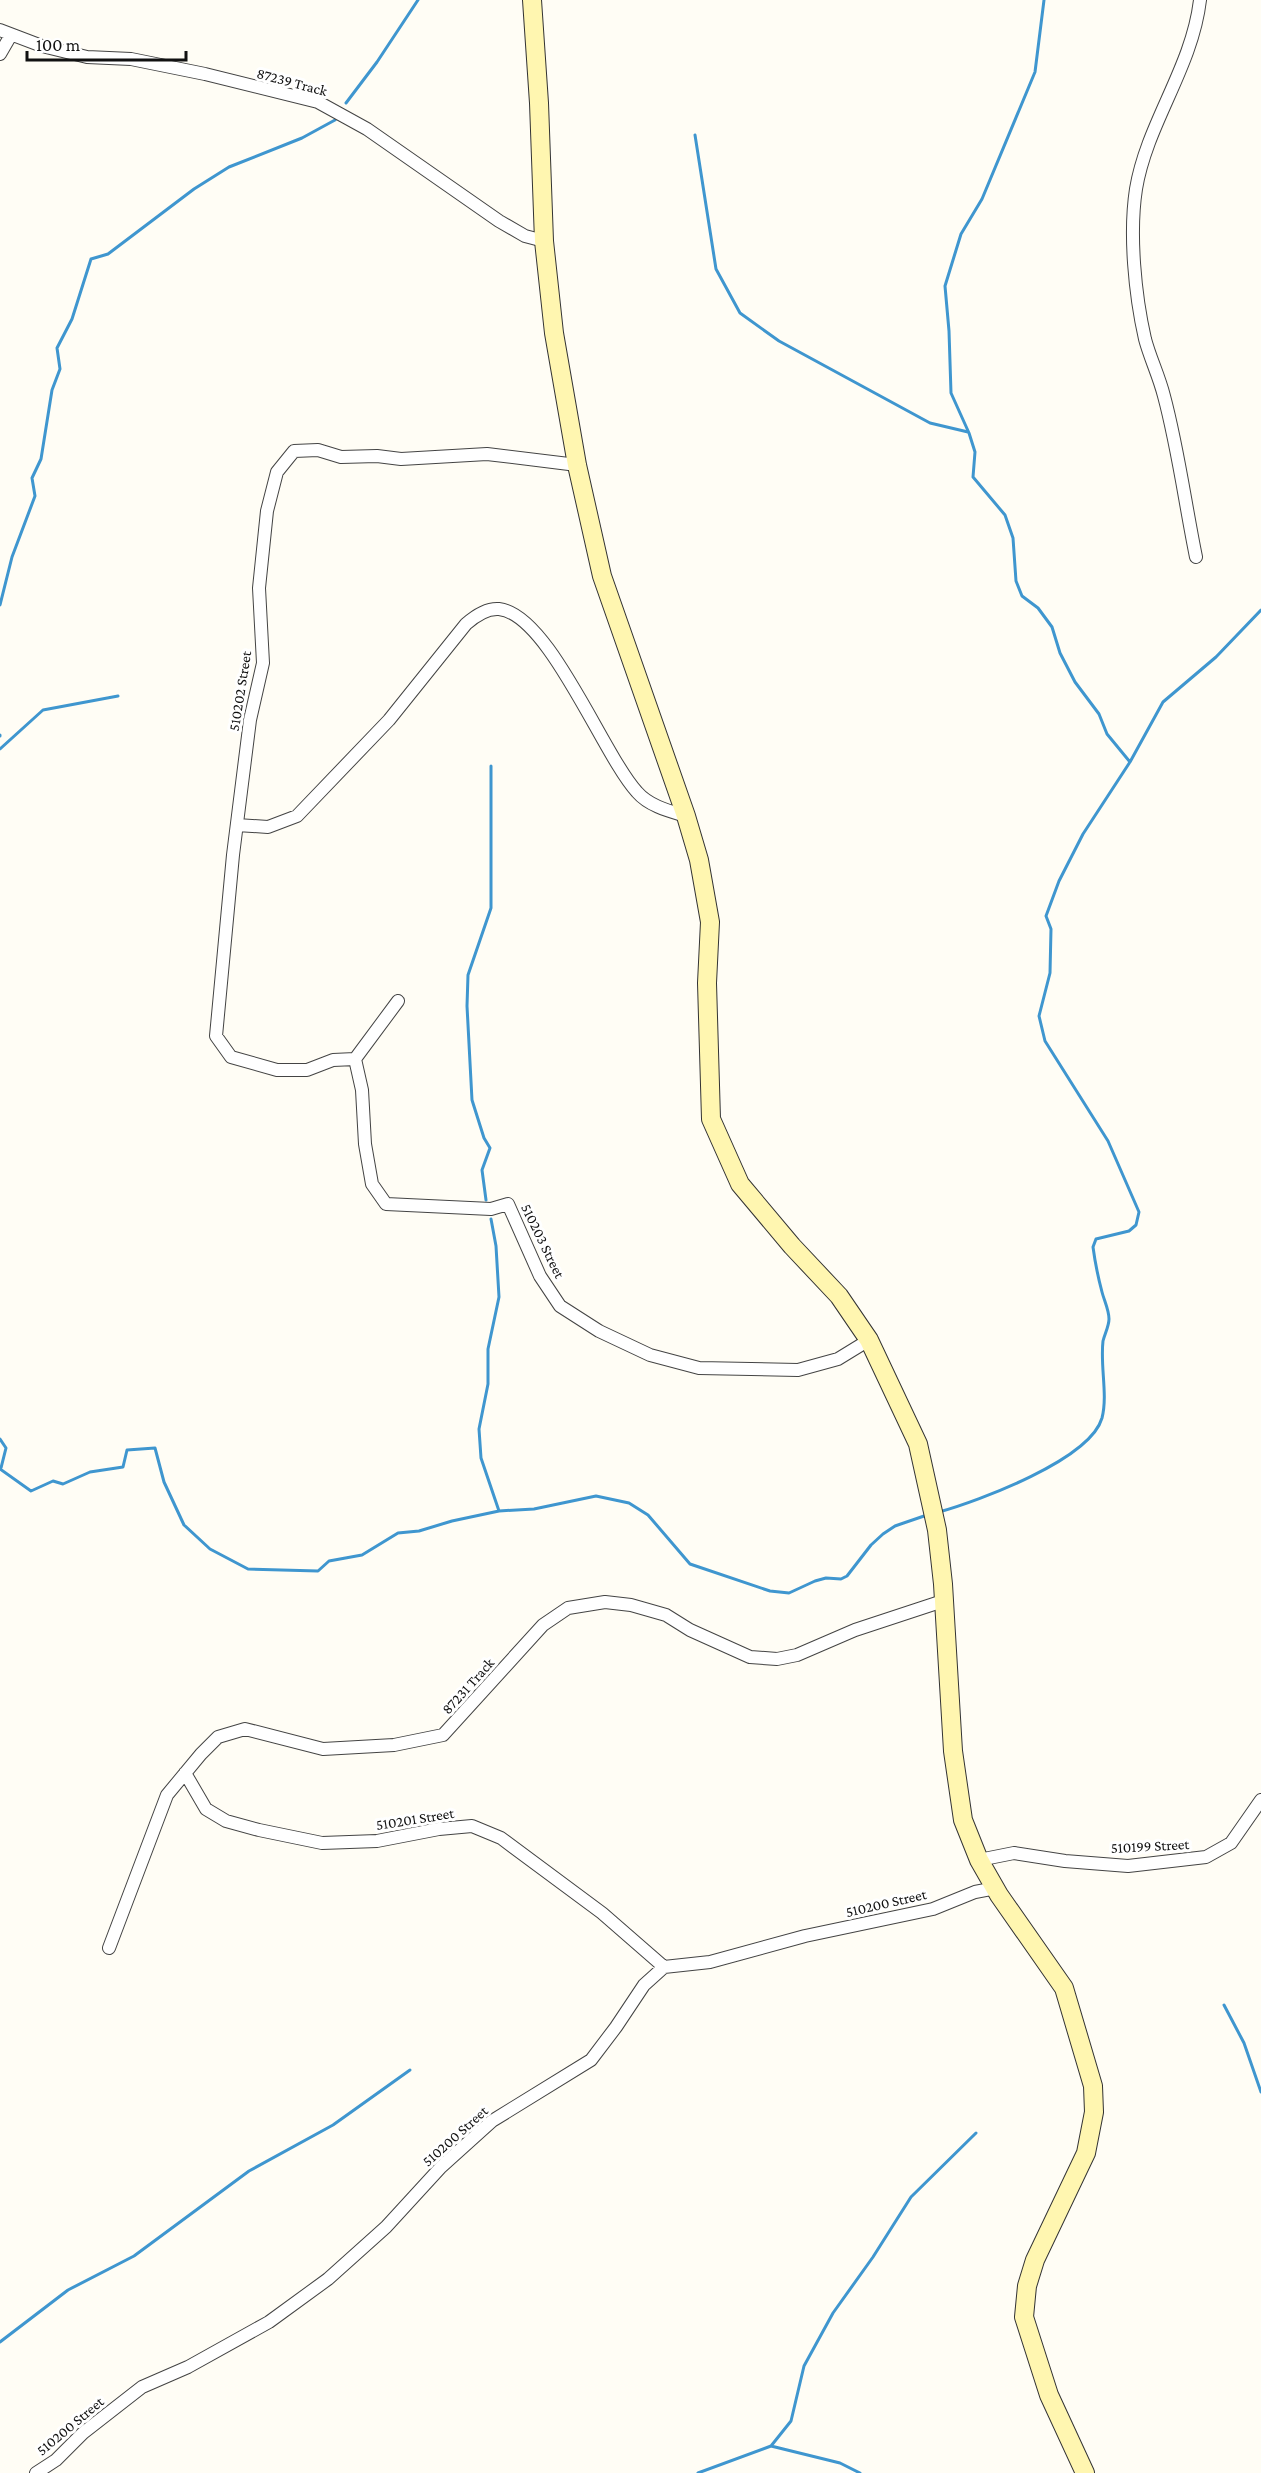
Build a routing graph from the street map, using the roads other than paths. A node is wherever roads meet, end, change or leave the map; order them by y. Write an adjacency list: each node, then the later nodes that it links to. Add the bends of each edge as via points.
1 (532, 0): 5 (street)
2 (1200, 0): 7 (street, via 1188,54 1146,151 1133,220 1145,338 1164,396)
3 (5, 33): 4 (street); 5 (street, 87239 Track, via 87,57 131,59 318,102 367,129 499,221 525,236)
4 (0, 54)
5 (544, 241): 6 (street, via 554,333)
6 (577, 465): 8 (street, via 602,576); 9 (street, 510202 Street, via 487,454 400,459 294,451 277,472 267,511 259,588 263,663 250,720)
7 (1196, 557)
8 (686, 816): 9 (street, via 639,795 622,775 556,659 535,632 498,609 479,613 466,624 389,720 297,816 268,827); 12 (street, via 710,922 707,983 711,1119 740,1184 839,1296)
9 (237, 825): 11 (street, 510202 Street, via 216,1036 231,1057 276,1070 307,1070 333,1060)
10 (398, 1000): 11 (street)
11 (355, 1059): 12 (street, 510203 Street, via 372,1184 386,1203 491,1209 508,1204 540,1276 560,1306 599,1331 650,1355 699,1368 760,1371 798,1370 838,1359)
12 (869, 1340): 13 (street, via 918,1444 937,1530)
13 (944, 1601): 14 (street, 87231 Track, via 777,1659 750,1657 666,1615 632,1605 605,1602 568,1608 543,1625 443,1735 394,1745 323,1749 244,1730 218,1737); 16 (street, via 953,1751 963,1820)
14 (185, 1773): 18 (street, 87231 Track, via 168,1795); 19 (street, 510201 Street, via 206,1809 226,1821 322,1843 377,1841 472,1826 501,1838 602,1912)
15 (1261, 1800): 16 (street, 510199 Street, via 1231,1843 1206,1857 1128,1866 1014,1853)
16 (979, 1860): 17 (street)
17 (996, 1888): 19 (street, 510200 Street, via 933,1909 805,1936 710,1962); 21 (street, via 1064,1988 1093,2086 1094,2112 1086,2153 1035,2260 1024,2317 1049,2395)
18 (109, 1947)
19 (664, 1967): 20 (street, 510200 Street, via 644,1985 591,2060 492,2121 328,2279 269,2322 188,2367 142,2387)
20 (36, 2473)
21 (1085, 2473)

